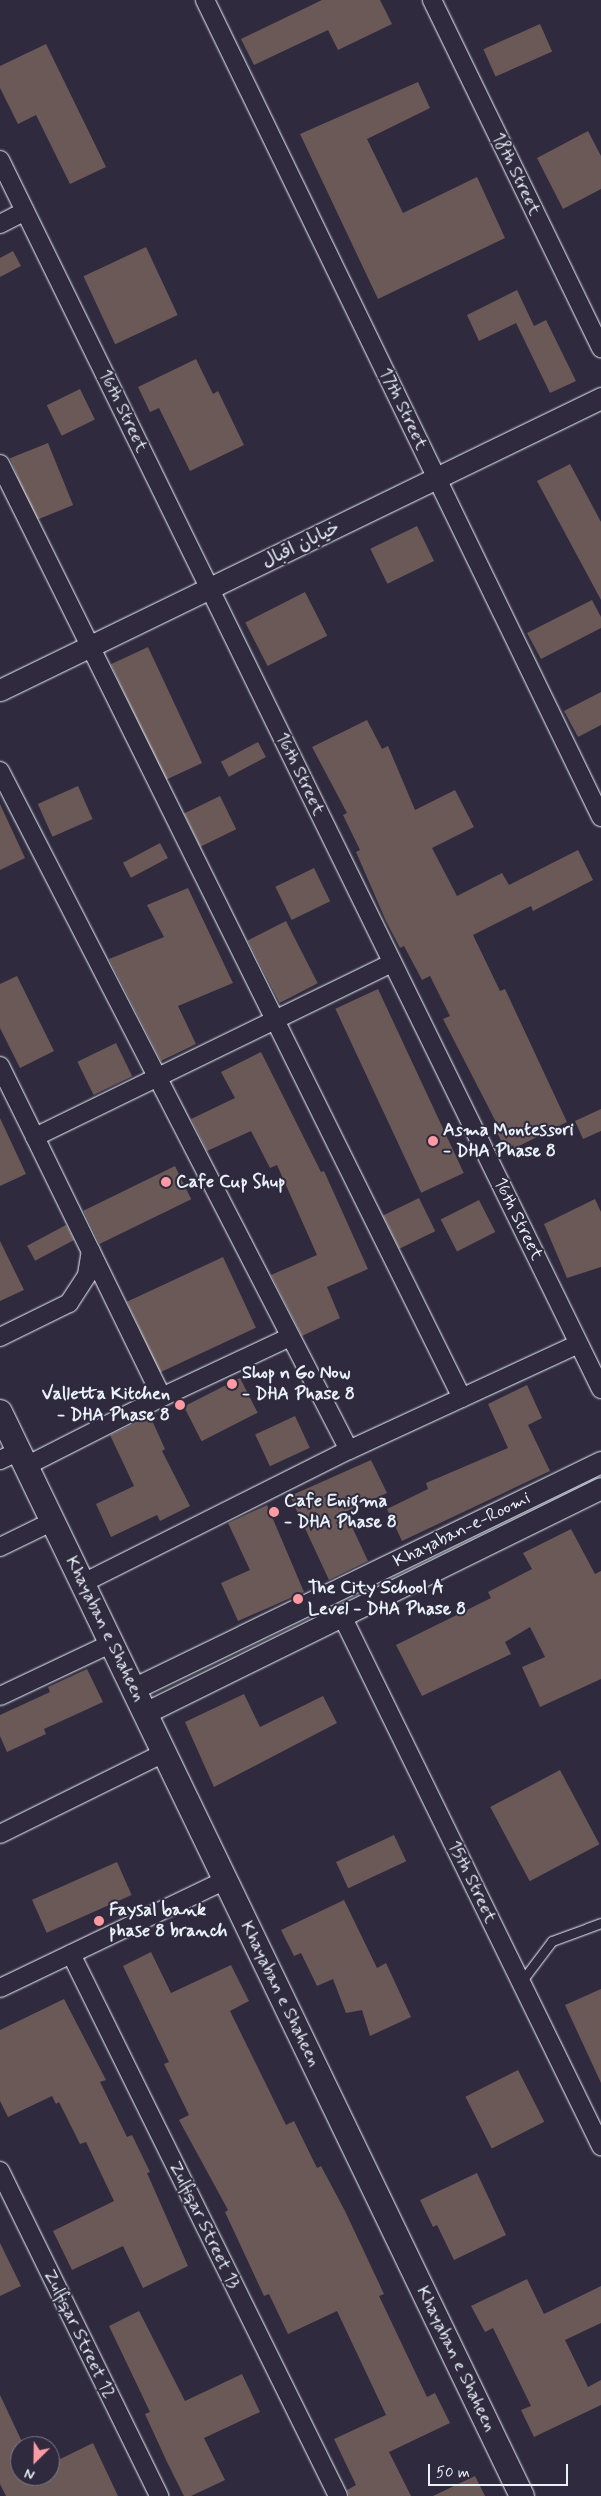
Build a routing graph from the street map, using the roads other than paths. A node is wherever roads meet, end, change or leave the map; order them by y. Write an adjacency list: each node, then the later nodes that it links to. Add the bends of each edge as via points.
1 (205, 0): 9 (street, 17th Street)
2 (432, 0): 6 (street, 18th Street)
3 (0, 160): 4 (street, 16th Street)
4 (25, 211): 5 (street); 10 (street, 16th Street)
5 (0, 224)
6 (601, 348)
7 (601, 398): 9 (street, خیابان اقبال)
8 (0, 464): 11 (street)
9 (437, 479): 10 (street, خیابان اقبال); 14 (street, 17th Street)
10 (210, 590): 11 (street, خیابان اقبال); 15 (street, 16th Street)
11 (90, 649): 12 (street, خیابان اقبال); 16 (street)
12 (0, 690)
13 (0, 772): 18 (street)
14 (601, 817)
15 (392, 963): 16 (street); 23 (street, 16th Street)
16 (273, 1021): 18 (street); 26 (street)
17 (0, 1066): 19 (street)
18 (156, 1077): 19 (street); 22 (street)
19 (35, 1137): 20 (street)
20 (91, 1251): 21 (street, via 87,1275 69,1303); 25 (street)
21 (0, 1337)
22 (290, 1337): 25 (street); 28 (street)
23 (578, 1344): 24 (street, 16th Street); 26 (street)
24 (601, 1389)
25 (162, 1397): 27 (street)
26 (462, 1398): 28 (street)
27 (9, 1443): 31 (main road, Khayaban e Shaheen)
28 (349, 1450): 33 (street)
29 (601, 1462): 36 (street, Khayaban-e-Roomi)
30 (601, 1488): 34 (street, Khayaban-e-Roomi)
31 (53, 1521): 32 (street); 33 (main road, Khayaban e Shaheen)
32 (0, 1547)
33 (83, 1583): 35 (main road, Khayaban e Shaheen)
34 (343, 1618): 38 (street, Khayaban-e-Roomi); 44 (street, 15th Street)
35 (112, 1643): 36 (main road, Khayaban e Shaheen); 37 (street)
36 (133, 1689): 38 (main road, Khayaban e Shaheen)
37 (0, 1696)
38 (145, 1713): 39 (main road, Khayaban e Shaheen)
39 (164, 1753): 40 (street); 41 (main road, Khayaban e Shaheen)
40 (0, 1834)
41 (225, 1880): 43 (street); 50 (main road, Khayaban e Shaheen)
42 (601, 1922): 44 (lane, via 552,1941)
43 (71, 1954): 45 (street); 49 (street, Zulfiqar Street 13)
44 (521, 1982): 46 (street, 15th Street)
45 (0, 1988)
46 (601, 2146)
47 (0, 2172): 48 (street, Zulfiqar Street 12)
48 (159, 2496)
49 (338, 2496)
50 (522, 2496)

